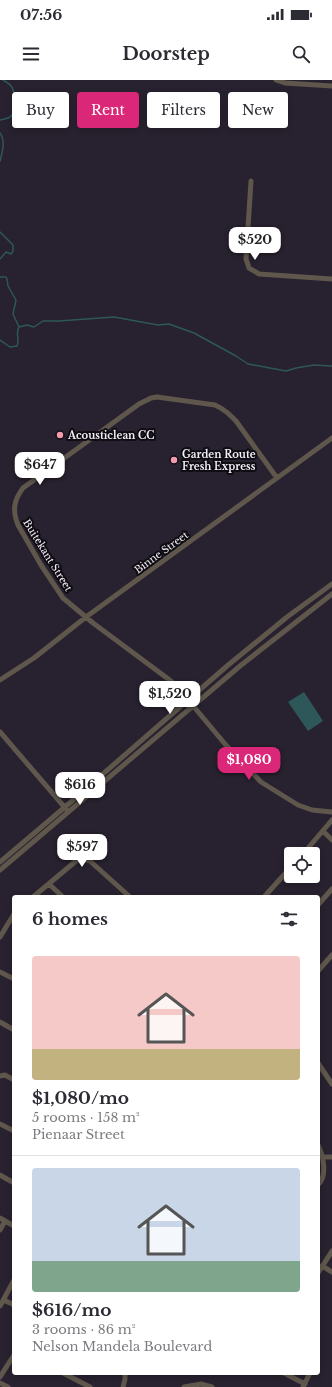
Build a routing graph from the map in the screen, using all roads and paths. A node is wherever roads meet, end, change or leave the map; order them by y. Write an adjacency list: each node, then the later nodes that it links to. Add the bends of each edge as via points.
1 (276, 80): 2 (street, via 285,83)
2 (332, 86)
3 (251, 181): 4 (street, via 246,259 249,268 259,274)
4 (332, 279)
5 (332, 438): 6 (street, Binne Street)
6 (277, 478): 9 (street, Binne Street); 9 (street, Buitekant Street, via 229,413 215,405 163,398 151,398 139,404 62,459 23,488 14,502 14,517 63,598)
7 (332, 584): 11 (street, via 252,645)
8 (332, 594): 12 (street, via 254,654)
9 (86, 617): 10 (street, Binne Street, via 34,658); 11 (street, Buitekant Street, via 163,674)
10 (0, 680)
11 (189, 700): 12 (street, Buitekant Street); 14 (street)
12 (194, 706): 15 (street); 18 (street, Buitekant Street, via 225,744 262,782 298,806)
13 (0, 732): 16 (street)
14 (126, 754): 15 (street); 16 (street)
15 (131, 760): 17 (street)
16 (65, 807): 17 (street); 23 (street)
17 (69, 812): 24 (street)
18 (332, 812)
19 (332, 820): 20 (street)
20 (323, 831): 21 (street); 22 (street)
21 (332, 840)
22 (309, 847)
23 (11, 853): 24 (street); 25 (street)
24 (15, 858): 26 (street)
25 (0, 862)
26 (0, 870)
27 (284, 875): 33 (street)
28 (49, 884): 30 (street); 31 (street); 32 (street, via 76,861 86,859)
29 (332, 889): 34 (street)
30 (35, 895)
31 (61, 895)
32 (128, 895)
33 (266, 895)
34 (320, 903)
35 (12, 916): 36 (street)
36 (2, 929): 37 (street)
37 (0, 937)
38 (332, 956): 39 (street)
39 (320, 969)
40 (0, 972): 41 (street)
41 (12, 978)
42 (0, 1022): 43 (street)
43 (12, 1029)
44 (320, 1066): 47 (street)
45 (0, 1076): 46 (street, via 5,1075)
46 (12, 1079)
47 (332, 1084)
48 (0, 1124): 49 (street)
49 (12, 1130)
50 (320, 1151): 51 (street)
51 (322, 1157): 52 (street); 55 (street, via 324,1175)
52 (332, 1157)
53 (0, 1176): 54 (street)
54 (12, 1182)
55 (320, 1183)
56 (0, 1218): 57 (street)
57 (5, 1221): 58 (street); 59 (street)
58 (12, 1225)
59 (0, 1230)
60 (332, 1251): 61 (street)
61 (322, 1266): 62 (street); 63 (street)
62 (320, 1270)
63 (332, 1272)
64 (12, 1284): 65 (street)
65 (4, 1300): 66 (street); 67 (street)
66 (12, 1303)
67 (0, 1306)
68 (12, 1358): 73 (street)
69 (67, 1375): 77 (street)
70 (125, 1375): 78 (street)
71 (287, 1375): 75 (street)
72 (309, 1375): 75 (street)
73 (0, 1377)
74 (0, 1383): 76 (street)
75 (304, 1385)
76 (8, 1387)
77 (90, 1387)
78 (124, 1387)
79 (184, 1387): 80 (street, via 201,1384)
80 (212, 1387)

